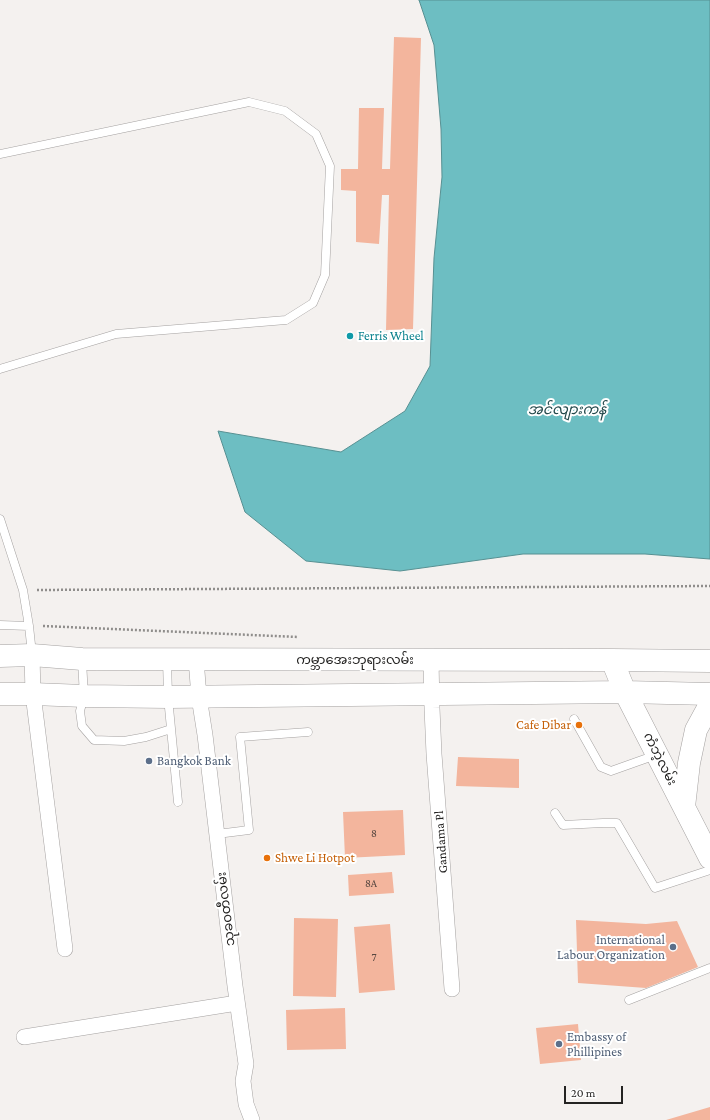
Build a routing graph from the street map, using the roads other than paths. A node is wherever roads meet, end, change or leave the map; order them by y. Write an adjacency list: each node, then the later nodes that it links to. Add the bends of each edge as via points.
1 (0, 154): 2 (lane, via 249,102 285,111 316,134 330,166 326,275 313,303 286,320 116,334)
2 (0, 369)
3 (0, 519): 5 (lane, via 23,590)
4 (0, 625): 5 (lane)
5 (29, 626): 6 (lane)
6 (32, 655): 7 (main road, ကမ္ဘာအေးဘုရားလမ်း); 8 (main road, ကမ္ဘာအေးဘုရားလမ်း); 16 (street)
7 (0, 656)
8 (82, 659): 9 (main road, ကမ္ဘာအေးဘုရားလမ်း); 19 (lane)
9 (167, 659): 10 (main road, ကမ္ဘာအေးဘုရားလမ်း); 20 (lane)
10 (196, 659): 11 (main road, ကမ္ဘာအေးဘုရားလမ်း); 21 (street, သုခဝတီလမ်း)
11 (431, 660): 12 (main road, ကမ္ဘာအေးဘုရားလမ်း); 17 (street, Gandama Pl)
12 (612, 660): 13 (main road, ကမ္ဘာအေးဘုရားလမ်း); 14 (main road, ကံဘဲ့လမ်း)
13 (710, 661)
14 (626, 692): 17 (main road); 18 (main road); 26 (main road, ကံဘဲ့လမ်း)
15 (0, 694): 16 (main road)
16 (33, 694): 19 (main road); 33 (street)
17 (432, 694): 21 (main road); 35 (street, Gandama Pl, via 434,754)
18 (710, 694)
19 (84, 696): 20 (main road); 24 (lane, via 80,711 82,726 94,740 124,741)
20 (168, 697): 21 (main road); 24 (lane)
21 (199, 697): 30 (street, သုခဝတီလမ်း)
22 (710, 706): 28 (main road, via 696,730)
23 (574, 719): 26 (lane, via 601,767 611,771)
24 (171, 729): 27 (lane)
25 (308, 732): 30 (lane, via 240,737 249,830)
26 (658, 754): 28 (main road, ကံဘဲ့လမ်း)
27 (178, 802)
28 (684, 807): 31 (main road, ကံဘဲ့လမ်း)
29 (555, 813): 32 (lane, via 563,825 617,823 655,888)
30 (217, 834): 37 (street, သုခဝတီလမ်း)
31 (710, 858)
32 (710, 870)
33 (64, 949)
34 (710, 968): 36 (lane)
35 (452, 989)
36 (629, 1000)
37 (238, 1003): 38 (street); 39 (street, သုခဝတီလမ်း, via 246,1064 243,1081 246,1104)
38 (24, 1037)
39 (252, 1120)

